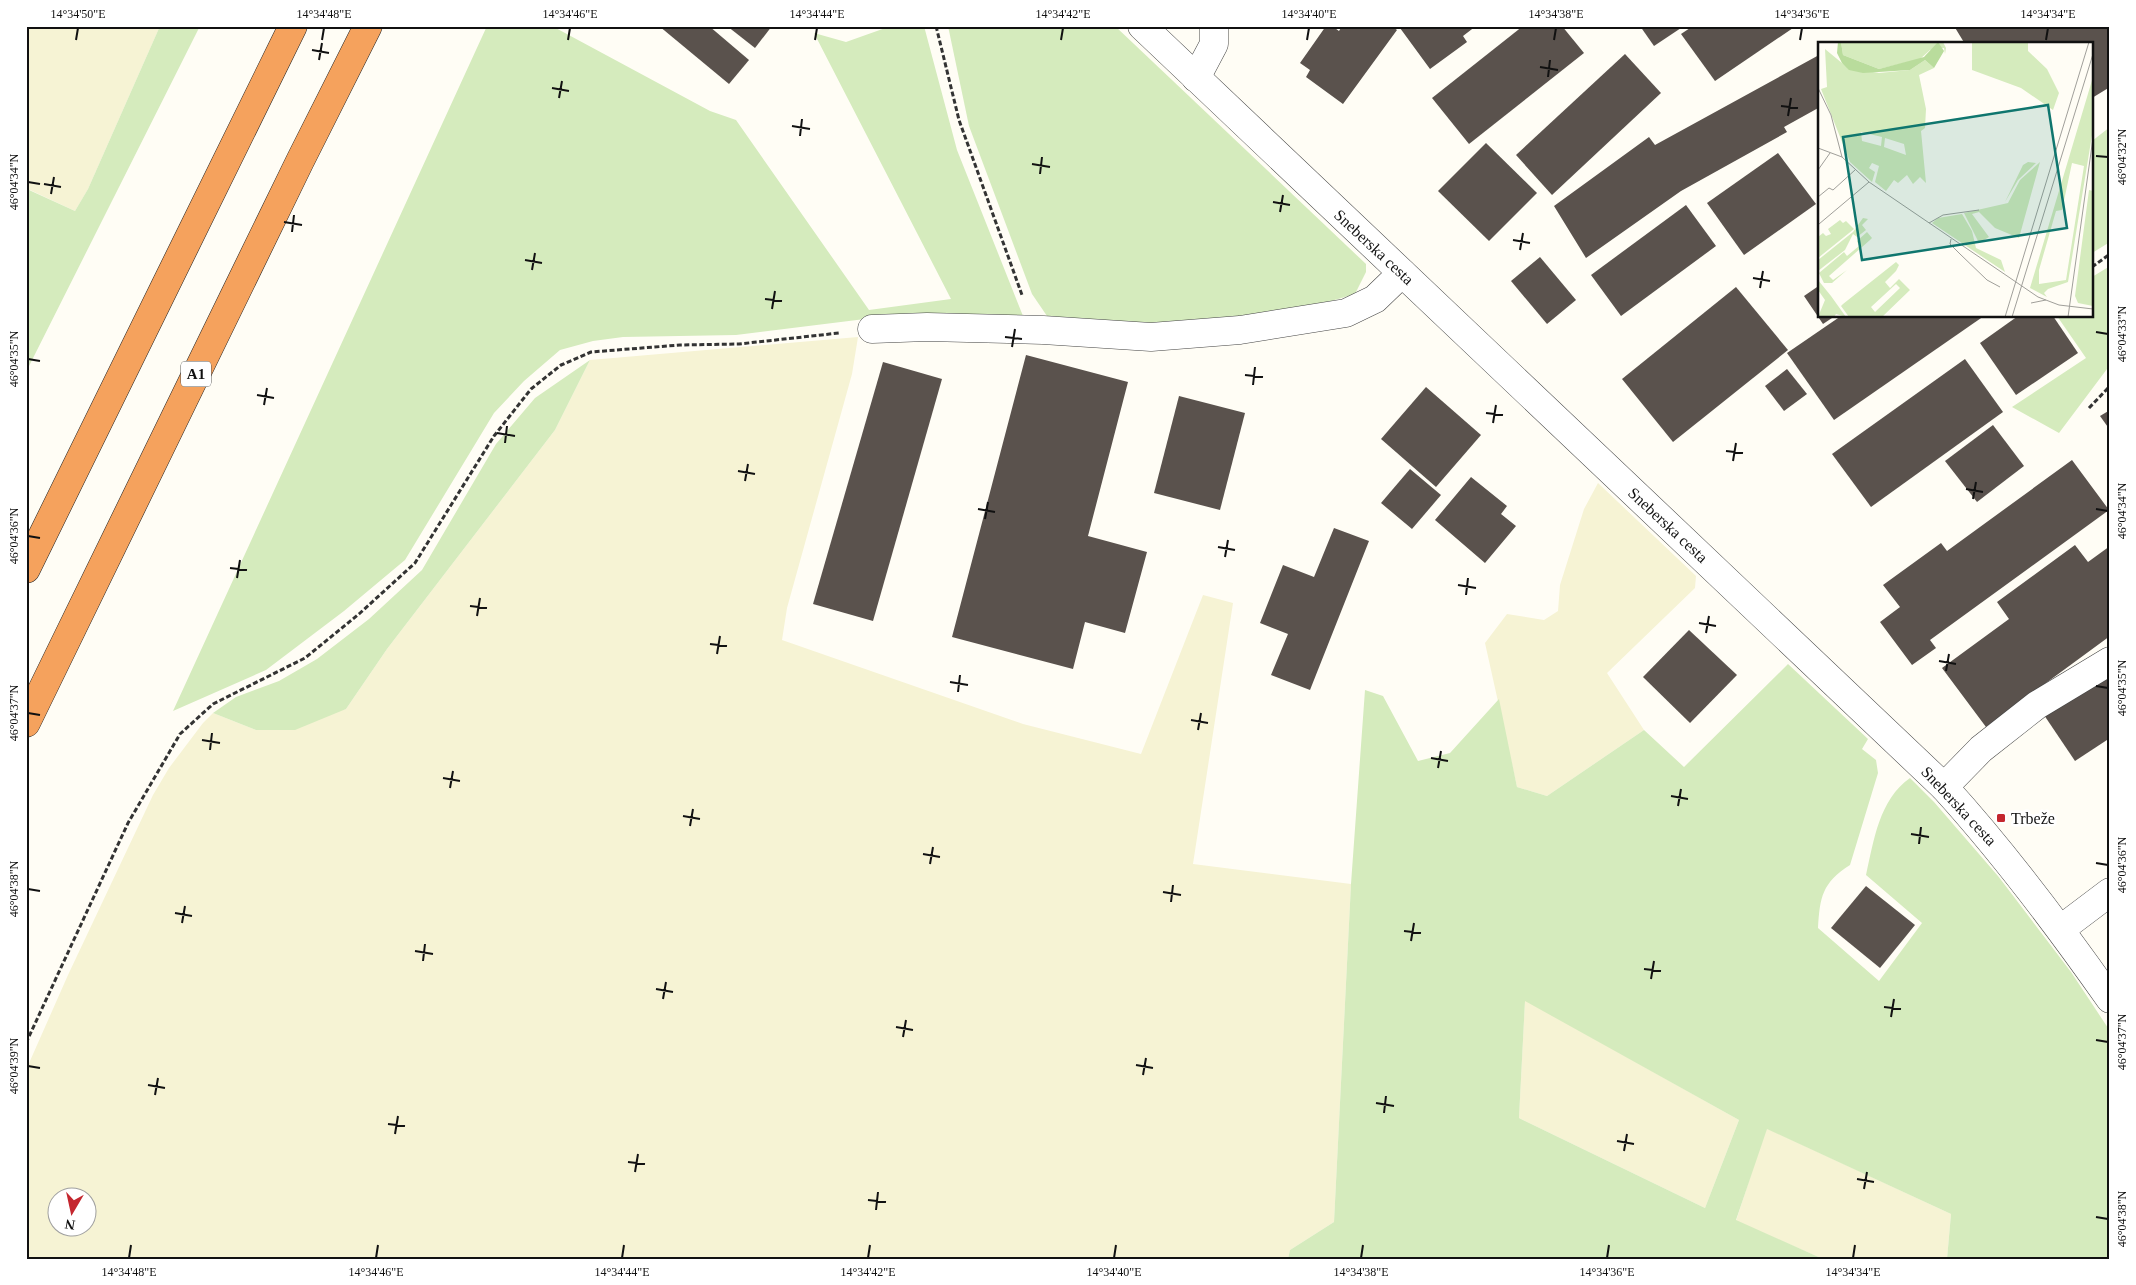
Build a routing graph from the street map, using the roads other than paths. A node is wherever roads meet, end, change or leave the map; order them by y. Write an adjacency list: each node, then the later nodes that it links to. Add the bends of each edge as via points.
1 (293, 26): 8 (highway)
2 (368, 26): 10 (highway, A1)
3 (1142, 26): 5 (street, Sneberska cesta)
4 (1214, 26): 5 (street, via 1214,44)
5 (1196, 78): 6 (street, Sneberska cesta)
6 (1402, 273): 7 (street, via 1375,299 1346,313 1240,330 1152,337 926,327); 11 (street, Sneberska cesta)
7 (872, 330)
8 (26, 569)
9 (2110, 662): 11 (street, via 2037,705 1981,749)
10 (26, 723)
11 (1944, 786): 13 (street, Sneberska cesta, via 2012,865)
12 (2110, 892): 13 (street)
13 (2061, 929): 14 (street, Sneberska cesta)
14 (2110, 999)

